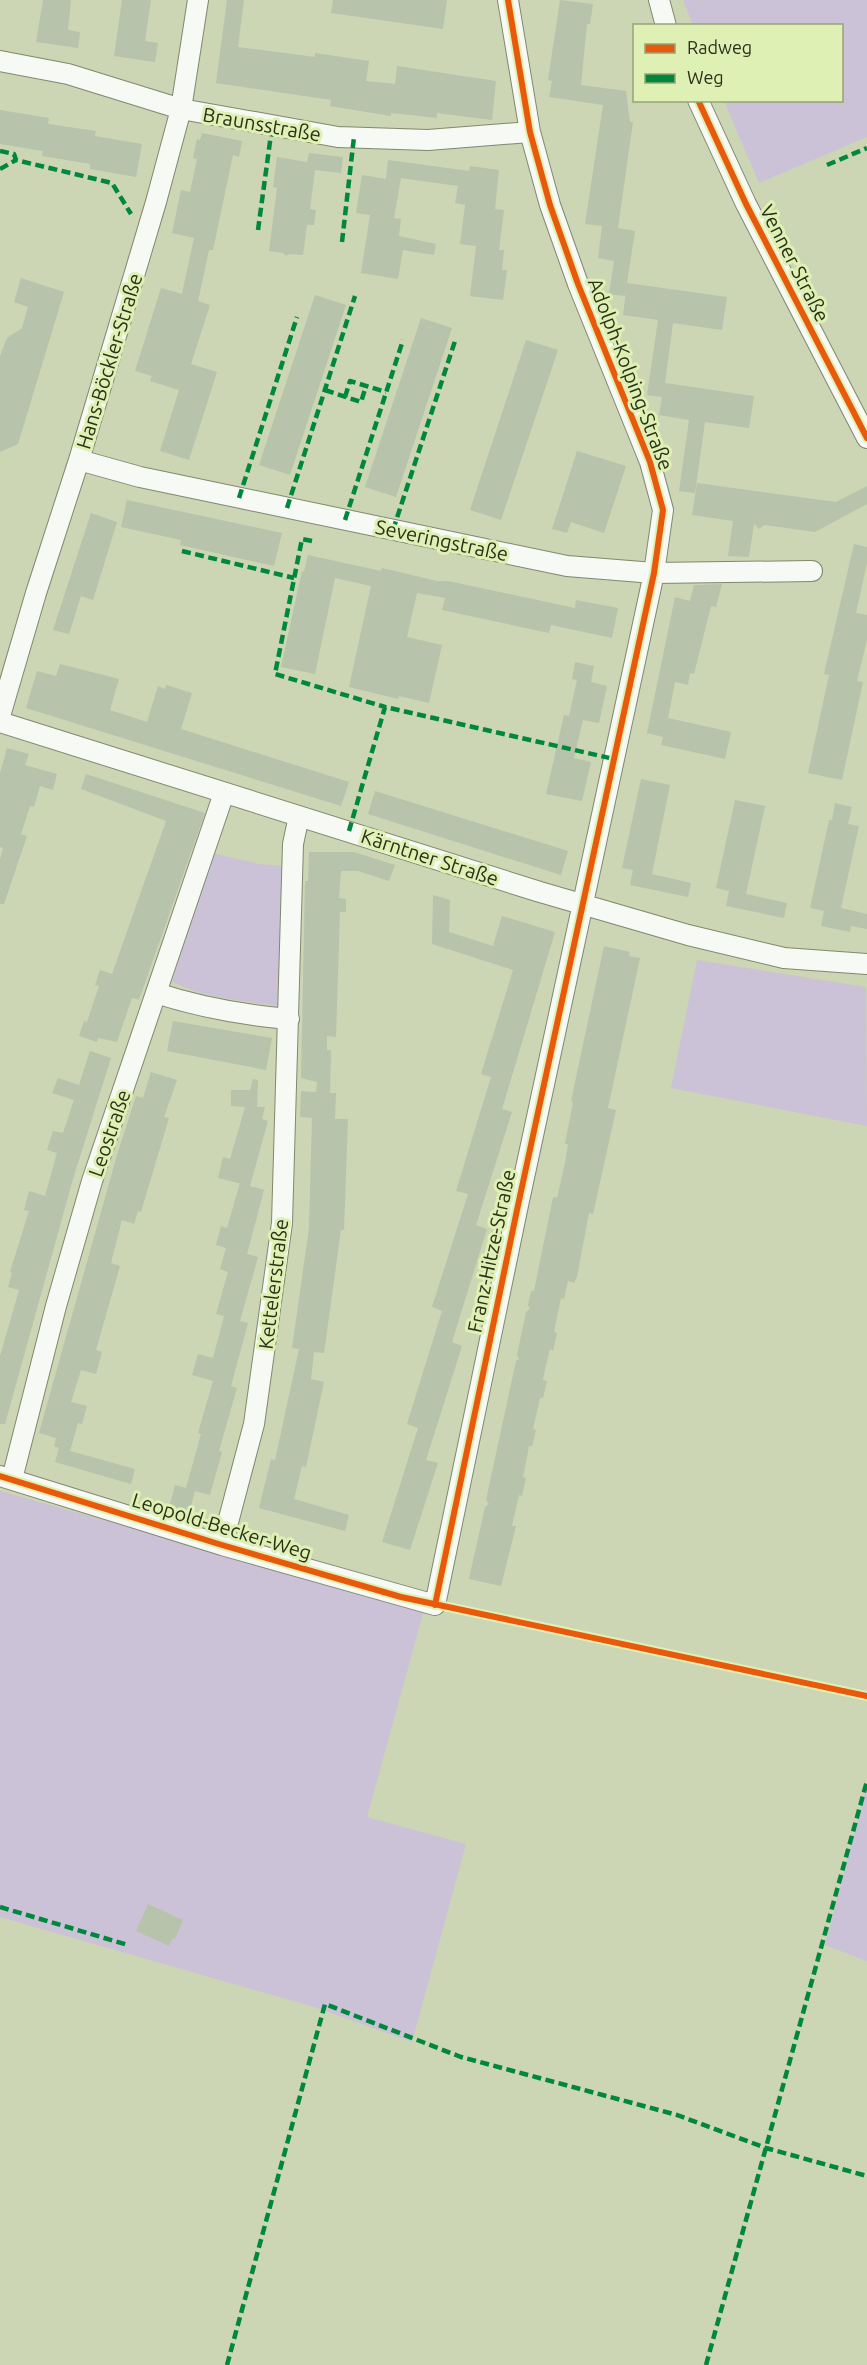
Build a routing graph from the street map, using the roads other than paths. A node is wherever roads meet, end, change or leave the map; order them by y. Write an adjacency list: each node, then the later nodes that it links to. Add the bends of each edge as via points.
1 (198, 0): 7 (street, Hans-Böckler-Straße)
2 (508, 0): 8 (street, Adolph-Kolping-Straße)
3 (659, 0): 4 (street)
4 (665, 24)
5 (0, 61): 7 (street, Braunsstraße, via 68,74)
6 (699, 102): 9 (street, Venner Straße)
7 (181, 109): 8 (street, Braunsstraße, via 338,137 428,140); 10 (street, Hans-Böckler-Straße)
8 (530, 132): 12 (street, Adolph-Kolping-Straße, via 578,284 650,462 663,510)
9 (867, 438)
10 (79, 460): 12 (street, Severingstraße, via 140,477 567,566); 13 (street, Hans-Böckler-Straße)
11 (812, 571): 12 (street, Severingstraße)
12 (654, 573): 17 (street, Adolph-Kolping-Straße)
13 (0, 716)
14 (0, 722): 15 (street, Kärntner Straße)
15 (224, 793): 16 (street, Kärntner Straße); 19 (street, Leostraße)
16 (299, 816): 17 (street, Kärntner Straße); 20 (street, Kettelerstraße, via 293,844)
17 (582, 905): 18 (street, Kärntner Straße, via 784,958); 23 (street, Franz-Hitze-Straße)
18 (867, 964)
19 (156, 993): 20 (street, via 214,1009); 21 (street, Leostraße, via 92,1181)
20 (289, 1019): 22 (street, Kettelerstraße, via 278,1257 254,1424)
21 (6, 1477): 22 (street, Leopold-Becker-Weg)
22 (222, 1545): 23 (street, Leopold-Becker-Weg)
23 (435, 1605)

